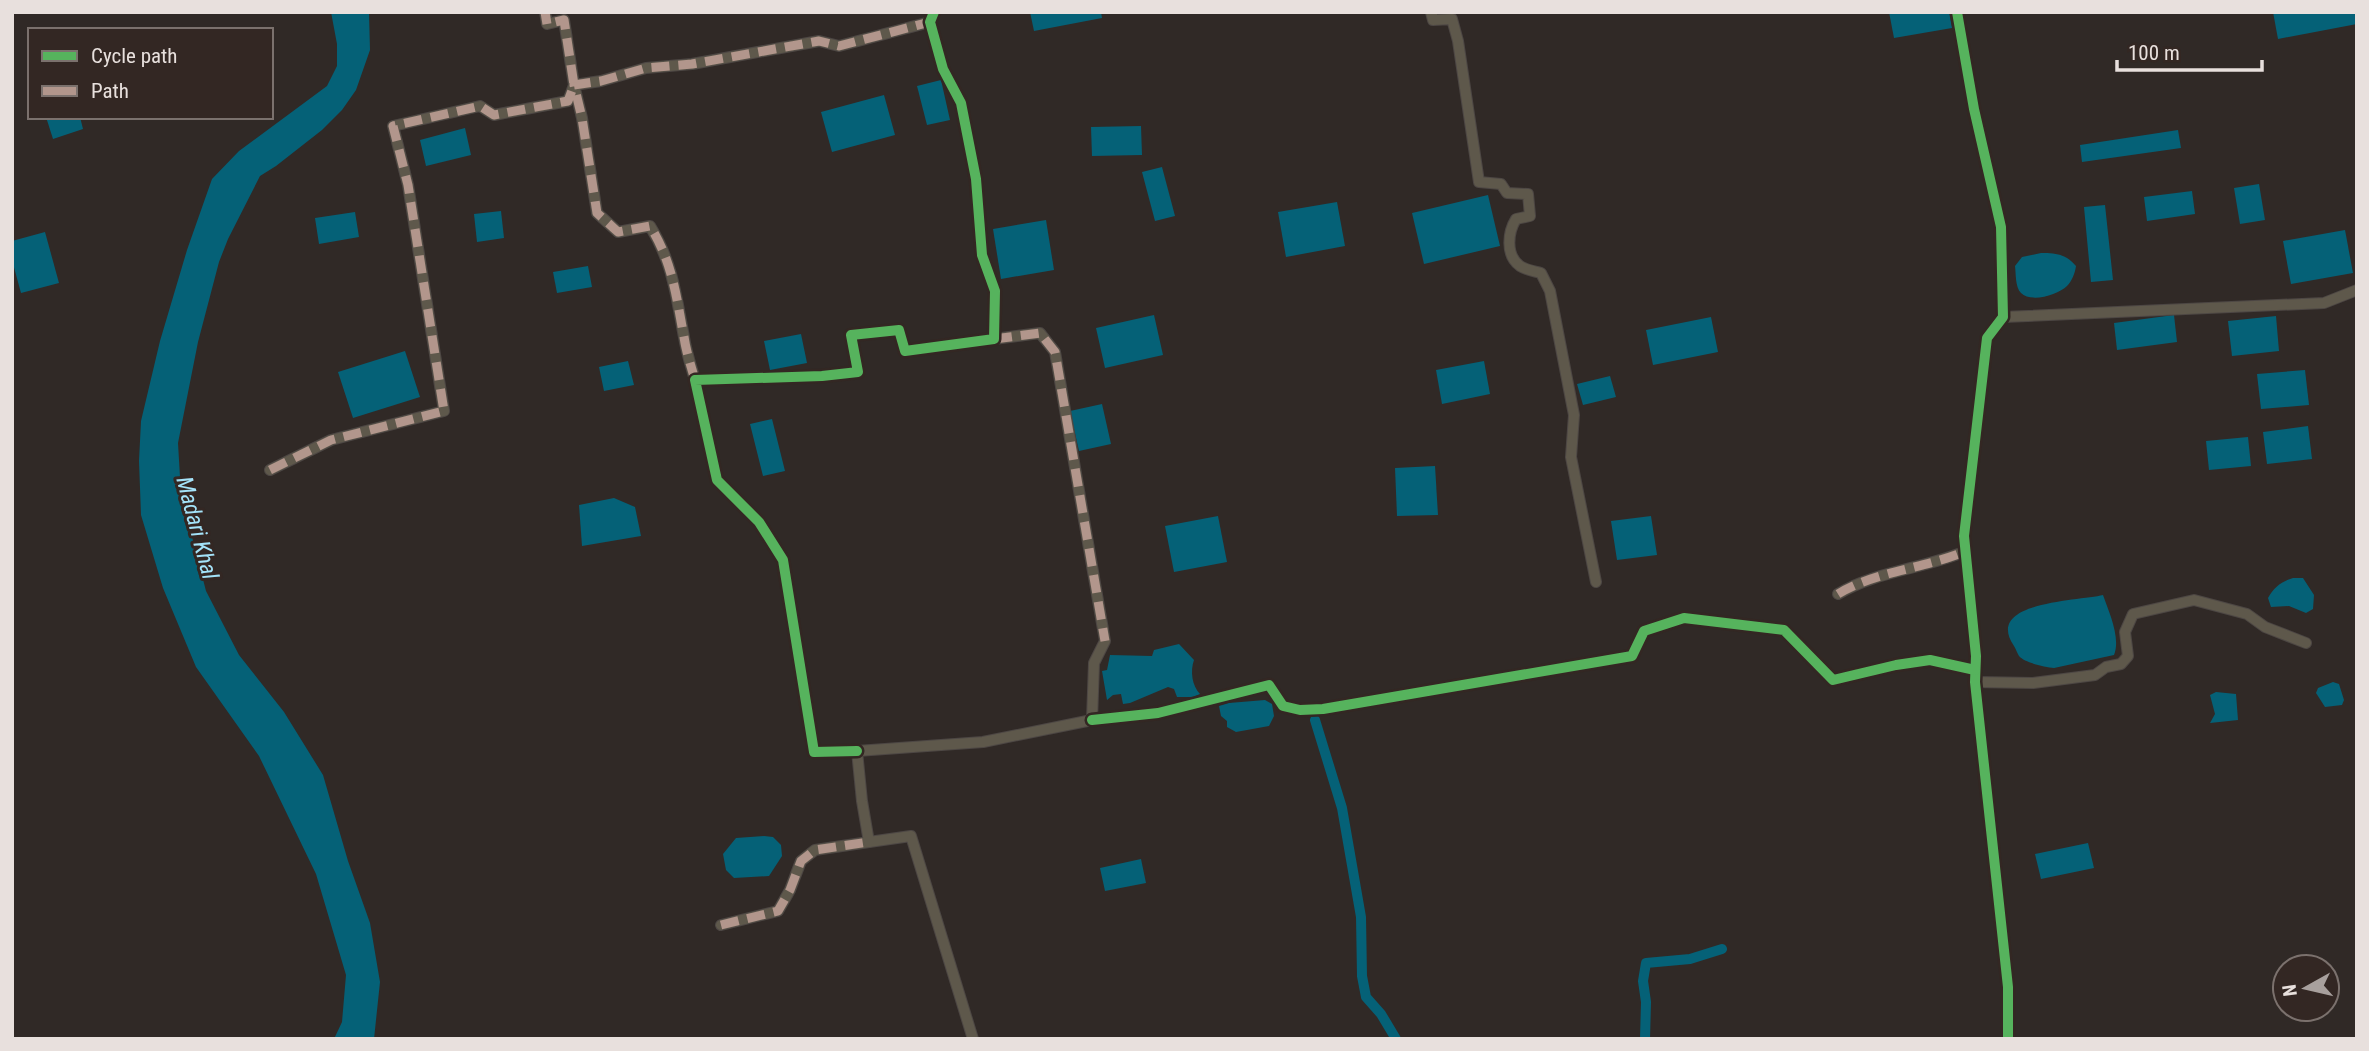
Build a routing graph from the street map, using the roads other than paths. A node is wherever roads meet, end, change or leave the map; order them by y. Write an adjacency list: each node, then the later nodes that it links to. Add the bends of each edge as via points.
1 (545, 12): 5 (street, via 547,24 564,20)
2 (1431, 12): 12 (street, via 1433,20 1452,19 1479,182 1501,184 1507,193 1528,194 1530,216 1516,219 1509,244 1516,263 1541,273 1550,291 1574,415 1572,457)
3 (1957, 12): 7 (street, via 1973,109 2001,227)
4 (932, 17): 5 (street, via 839,46 819,41 646,68); 8 (street, via 943,69 961,103 974,166 982,256 995,291)
5 (574, 85): 9 (street, via 597,213 618,232 650,226 659,239 677,290); 10 (street, via 568,101 494,115 480,106 393,126 408,185 444,411 331,440)
6 (2357, 290): 7 (street, via 2324,303)
7 (2003, 317): 11 (street, via 1987,338)
8 (994, 339): 9 (street, via 905,351 899,330 851,335 858,372); 16 (street, via 1040,333 1055,352 1105,641 1094,663)
9 (695, 380): 17 (street, via 717,480 759,522 783,560 814,752)
10 (270, 470)
11 (1966, 551): 13 (street, via 1856,582); 15 (street)
12 (1595, 582)
13 (1838, 594)
14 (2306, 643): 15 (street, via 2246,614 2194,600 2133,614 2125,632 2128,656 2095,675 2033,683)
15 (1975, 676): 16 (street, via 1930,660 1833,680 1784,630 1684,618 1644,631 1632,656 1498,680 1300,710 1283,706 1269,685 1158,713); 21 (street, via 2008,987)
16 (1092, 720): 17 (street, via 983,741)
17 (857, 751): 18 (street)
18 (869, 842): 19 (street, via 816,850 801,861 778,911); 20 (street, via 911,836)
19 (722, 925)
20 (973, 1039)
21 (2008, 1039)

